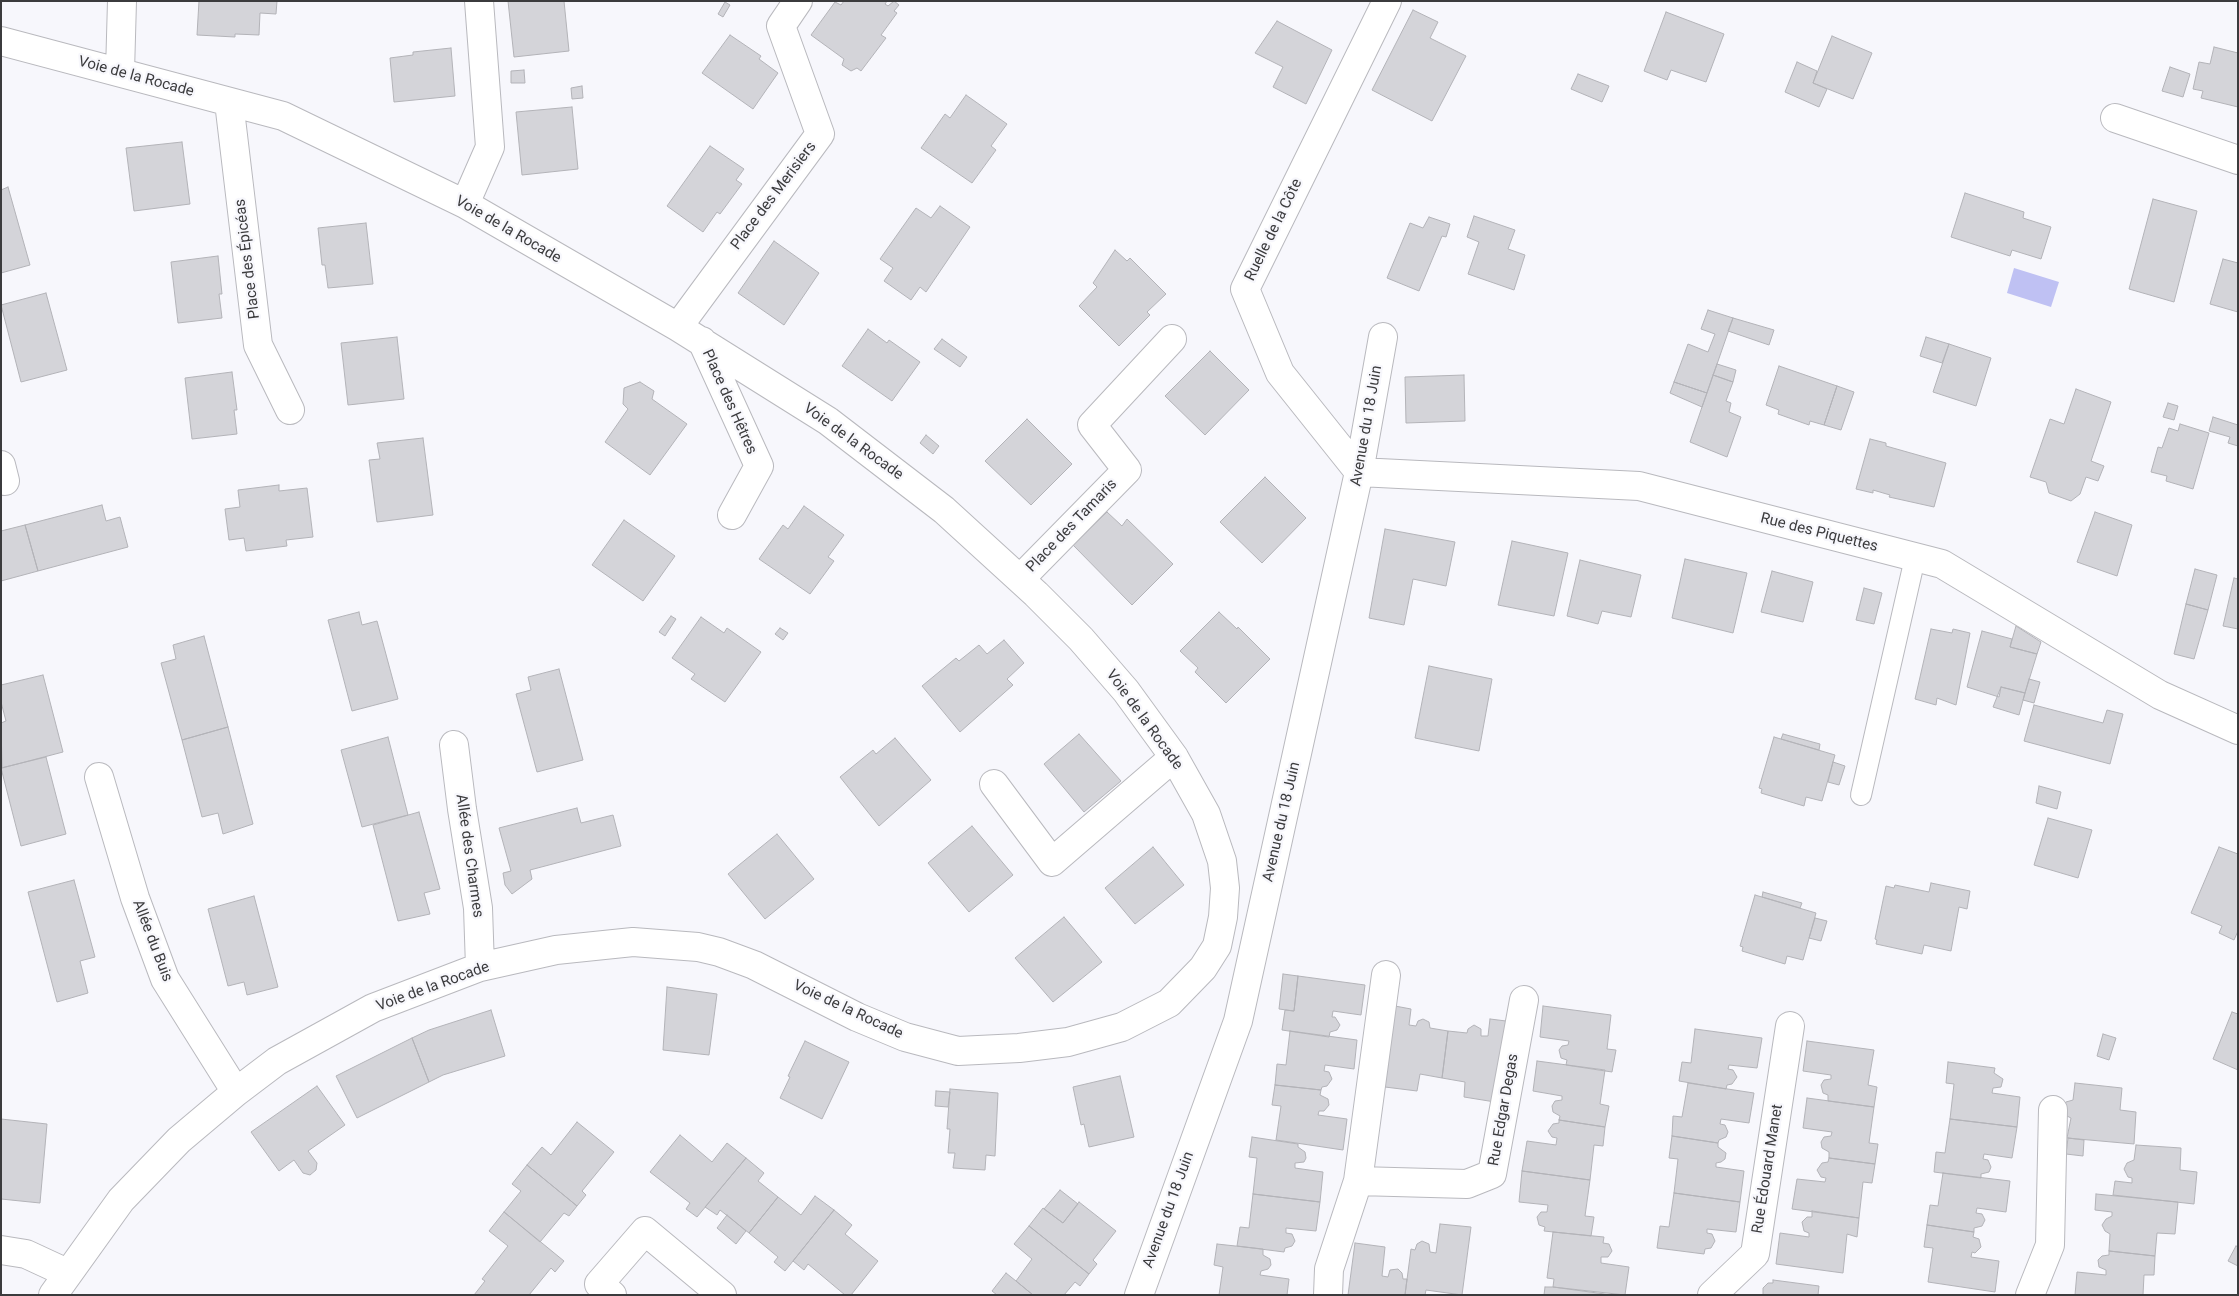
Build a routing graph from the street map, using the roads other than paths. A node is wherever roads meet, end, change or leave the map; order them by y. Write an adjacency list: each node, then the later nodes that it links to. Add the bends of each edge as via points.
1 (122, 1): 6 (street)
2 (479, 1): 10 (street, via 490,148)
3 (798, 1): 11 (street, Place des Merisiers, via 781,26 820,134)
4 (1387, 1): 16 (street, Ruelle de la Côte, via 1245,290 1280,373)
5 (1, 41): 6 (street, Voie de la Rocade)
6 (120, 72): 7 (street, Voie de la Rocade)
7 (229, 102): 10 (street, Voie de la Rocade, via 283,116); 15 (street, Place des Épicéas, via 258,345)
8 (2115, 118): 9 (street)
9 (2238, 160)
10 (465, 204): 11 (street, Voie de la Rocade)
11 (678, 327): 14 (street, Voie de la Rocade)
12 (1383, 337): 16 (street, Avenue du 18 Juin)
13 (1172, 339): 19 (street, Place des Tamaris, via 1092,425 1128,470)
14 (702, 341): 17 (street, Place des Hêtres, via 758,466); 19 (street, Voie de la Rocade, via 828,420 944,510)
15 (290, 410)
16 (1359, 472): 18 (street, Rue des Piquettes, via 1639,486); 37 (street, Avenue du 18 Juin, via 1238,1021)
17 (732, 515)
18 (1915, 558): 20 (street, Rue des Piquettes, via 1942,564 2160,695); 25 (lane)
19 (1020, 579): 22 (street, Voie de la Rocade, via 1081,639 1126,692)
20 (2238, 730)
21 (454, 745): 26 (street, Allée des Charmes, via 478,908)
22 (1174, 757): 24 (street, via 1052,862); 26 (street, Voie de la Rocade, via 1206,814 1222,861 1225,888 1223,917 1217,946 1203,968 1169,1003 1122,1027 1068,1042 958,1051 905,1038 754,965 719,952 645,942 556,950)
23 (99, 776): 30 (street, Allée du Buis, via 135,898 165,979)
24 (994, 784)
25 (1861, 795)
26 (480, 967): 30 (street, Voie de la Rocade, via 373,1008 277,1061)
27 (1386, 975): 32 (street)
28 (1524, 1000): 32 (street, Rue Edgar Degas, via 1492,1174 1468,1184)
29 (1790, 1026): 39 (street, Rue Édouard Manet, via 1755,1254)
30 (236, 1092): 34 (street, Voie de la Rocade, via 179,1140 121,1200)
31 (2053, 1110): 40 (street, via 2050,1245)
32 (1358, 1181): 38 (street, via 1329,1269)
33 (1, 1250): 34 (street, via 26,1254)
34 (60, 1284)
35 (612, 1295): 36 (street, via 599,1284 645,1231)
36 (722, 1295)
37 (1139, 1295)
38 (1328, 1295)
39 (1712, 1295)
40 (2030, 1295)

